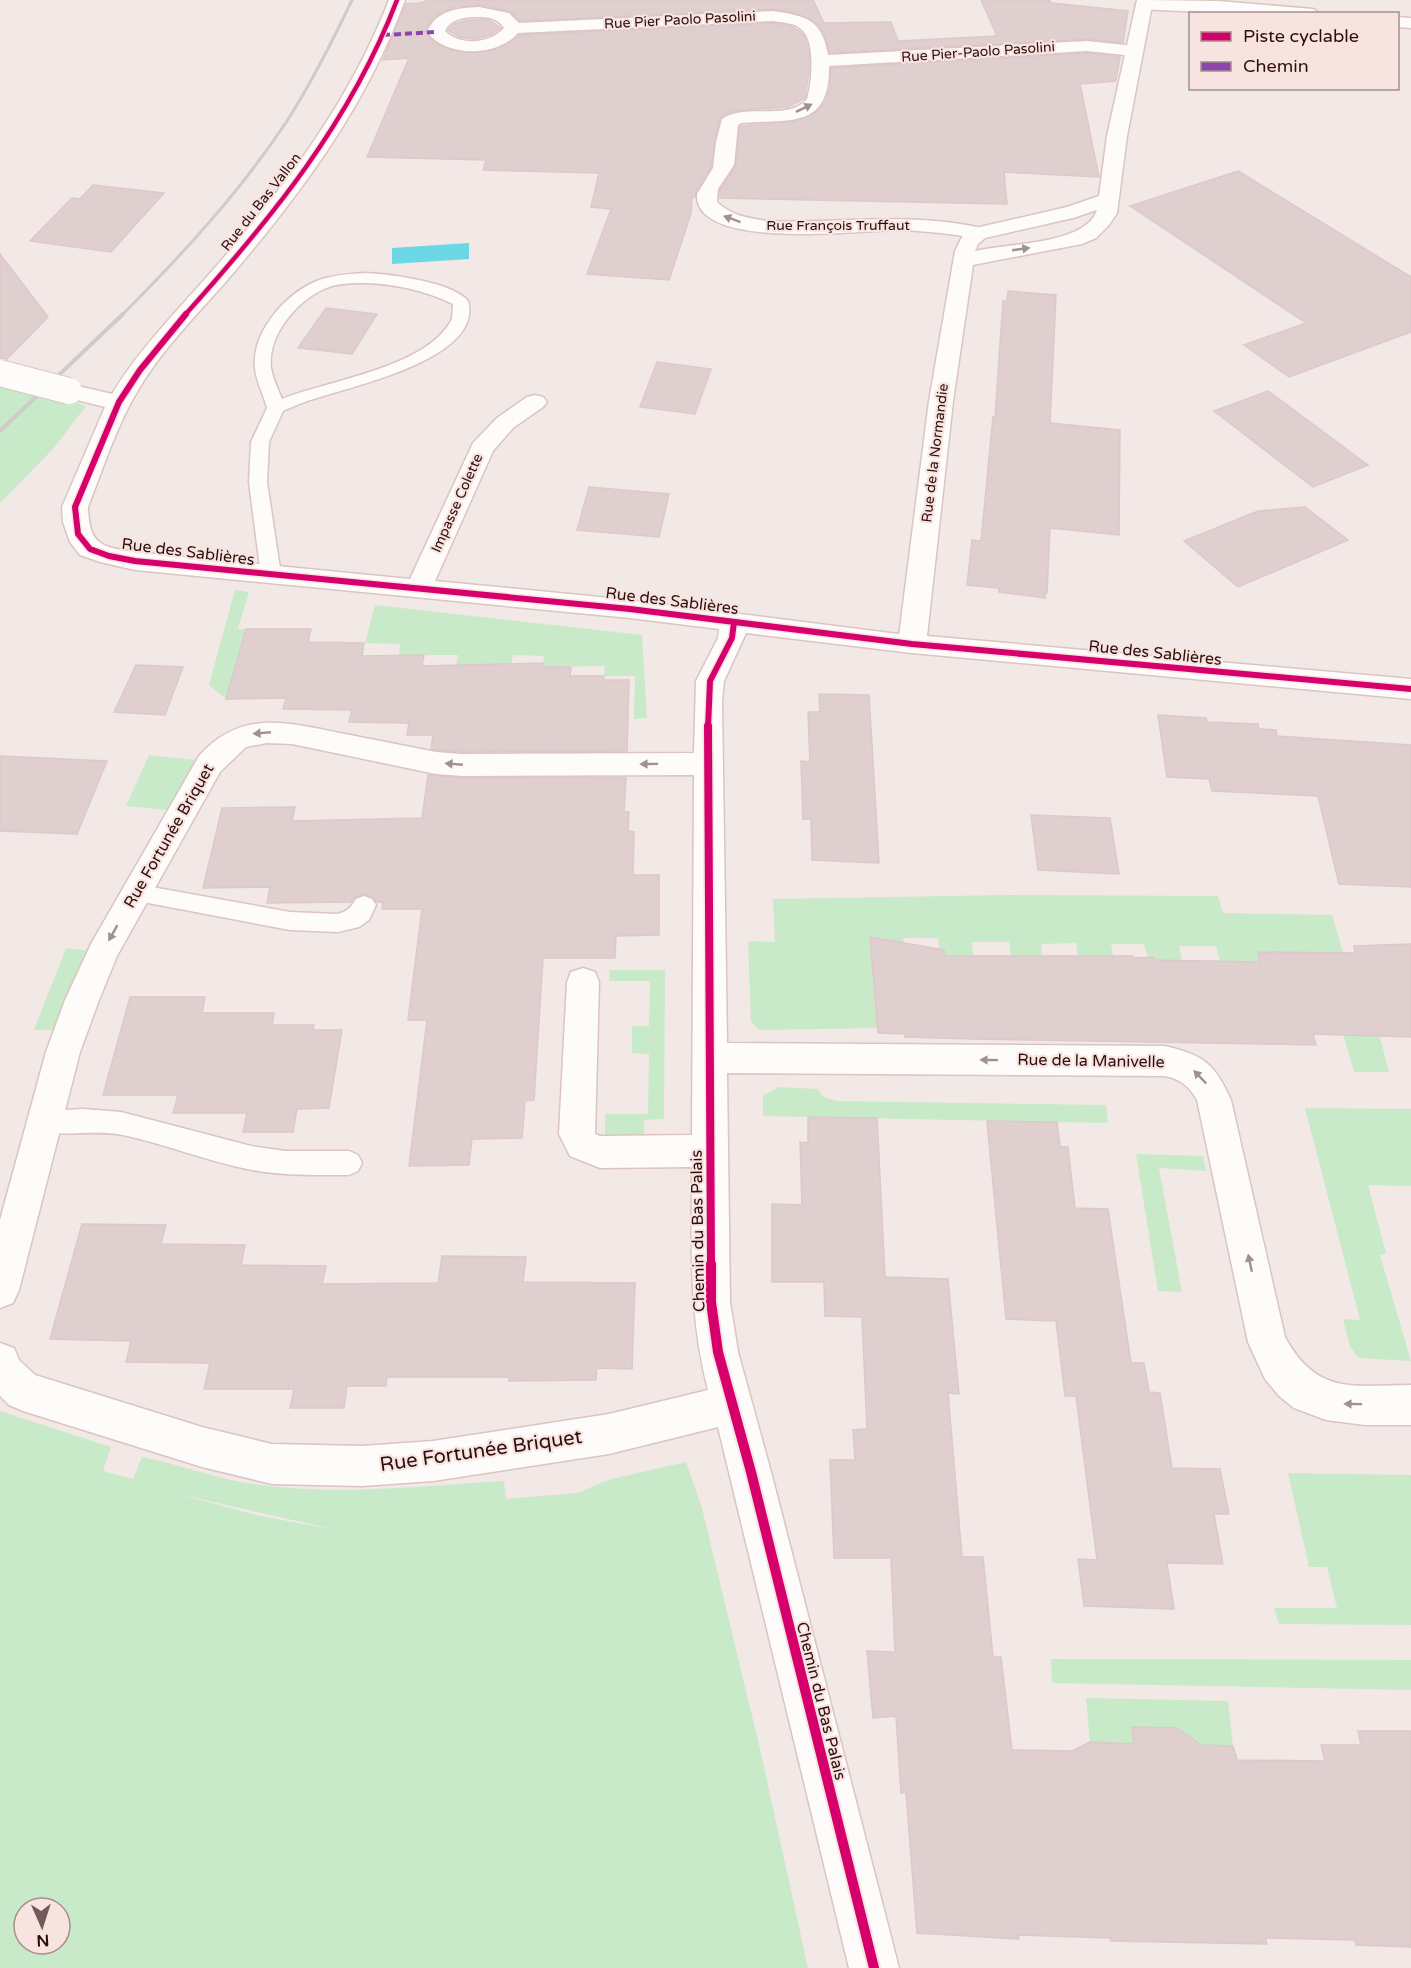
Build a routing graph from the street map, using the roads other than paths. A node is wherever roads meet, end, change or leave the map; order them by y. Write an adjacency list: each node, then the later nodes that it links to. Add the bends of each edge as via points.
1 (397, 0): 14 (street, Rue du Bas Vallon, via 351,98 307,165 256,234 141,369)
2 (660, 0): 5 (street)
3 (1145, 3): 4 (street); 7 (street)
4 (1289, 12)
5 (663, 20): 6 (street, Rue Pier Paolo Pasolini); 8 (street, Rue Pier Paolo Pasolini, via 773,16 799,21 813,32)
6 (513, 28)
7 (1134, 51): 8 (street, Rue Pier-Paolo Pasolini, via 1064,47); 9 (street)
8 (821, 61): 10 (street, Rue François Truffaut, one-way to 8, via 932,225 752,225 717,213 708,204 709,186 724,165 729,123 736,118 792,113 812,106)
9 (1109, 200): 10 (street); 11 (street, one-way to 9, via 1082,237 1104,221)
10 (978, 233): 11 (street, Rue de la Normandie, via 969,241)
11 (964, 261): 19 (street, Rue de la Normandie, via 941,401)
12 (0, 373): 14 (street, bridge)
13 (535, 402): 17 (street, Impasse Colette, via 506,423 482,448)
14 (118, 403): 16 (street, Rue des Sablières, via 75,507 78,538 91,549 118,558)
15 (276, 408): 15 (lane, via 408,364 441,342 454,328 462,316 460,301 424,286 392,279 330,281 311,289 294,302 267,341 263,369); 16 (lane, via 260,442 258,482)
16 (271, 575): 17 (street, Rue des Sablières)
17 (418, 590): 18 (street, Rue des Sablières)
18 (734, 622): 19 (street, Rue des Sablières); 21 (street, Chemin du Bas Palais, via 732,638 710,681)
19 (912, 645): 20 (street, Rue des Sablières)
20 (1411, 689)
21 (707, 764): 22 (street, Rue Fortunée Briquet, one-way to 22, via 462,765 292,734 249,734 220,749 209,764); 25 (street, Chemin du Bas Palais)
22 (135, 893): 23 (lane, via 290,921 339,923 361,913); 26 (street, Rue Fortunée Briquet, one-way to 26, via 82,1000 63,1052)
23 (364, 904)
24 (583, 982): 27 (street, via 579,1143 600,1152)
25 (708, 1058): 27 (street, Chemin du Bas Palais); 32 (street, Rue de la Manivelle, one-way to 25, via 1325,1401 1293,1385 1277,1366 1267,1342 1214,1100 1199,1072 1165,1061)
26 (45, 1122): 28 (lane, via 121,1123 251,1158 285,1163); 29 (street, Rue Fortunée Briquet)
27 (710, 1151): 31 (street, Chemin du Bas Palais, via 711,1302 720,1368)
28 (350, 1163)
29 (0, 1290)
30 (0, 1362): 31 (street, Rue Fortunée Briquet, via 2,1370 23,1391 202,1447 272,1464 362,1466 443,1460 609,1434)
31 (732, 1404): 33 (street, Chemin du Bas Palais)
32 (1411, 1405)
33 (874, 1968)

